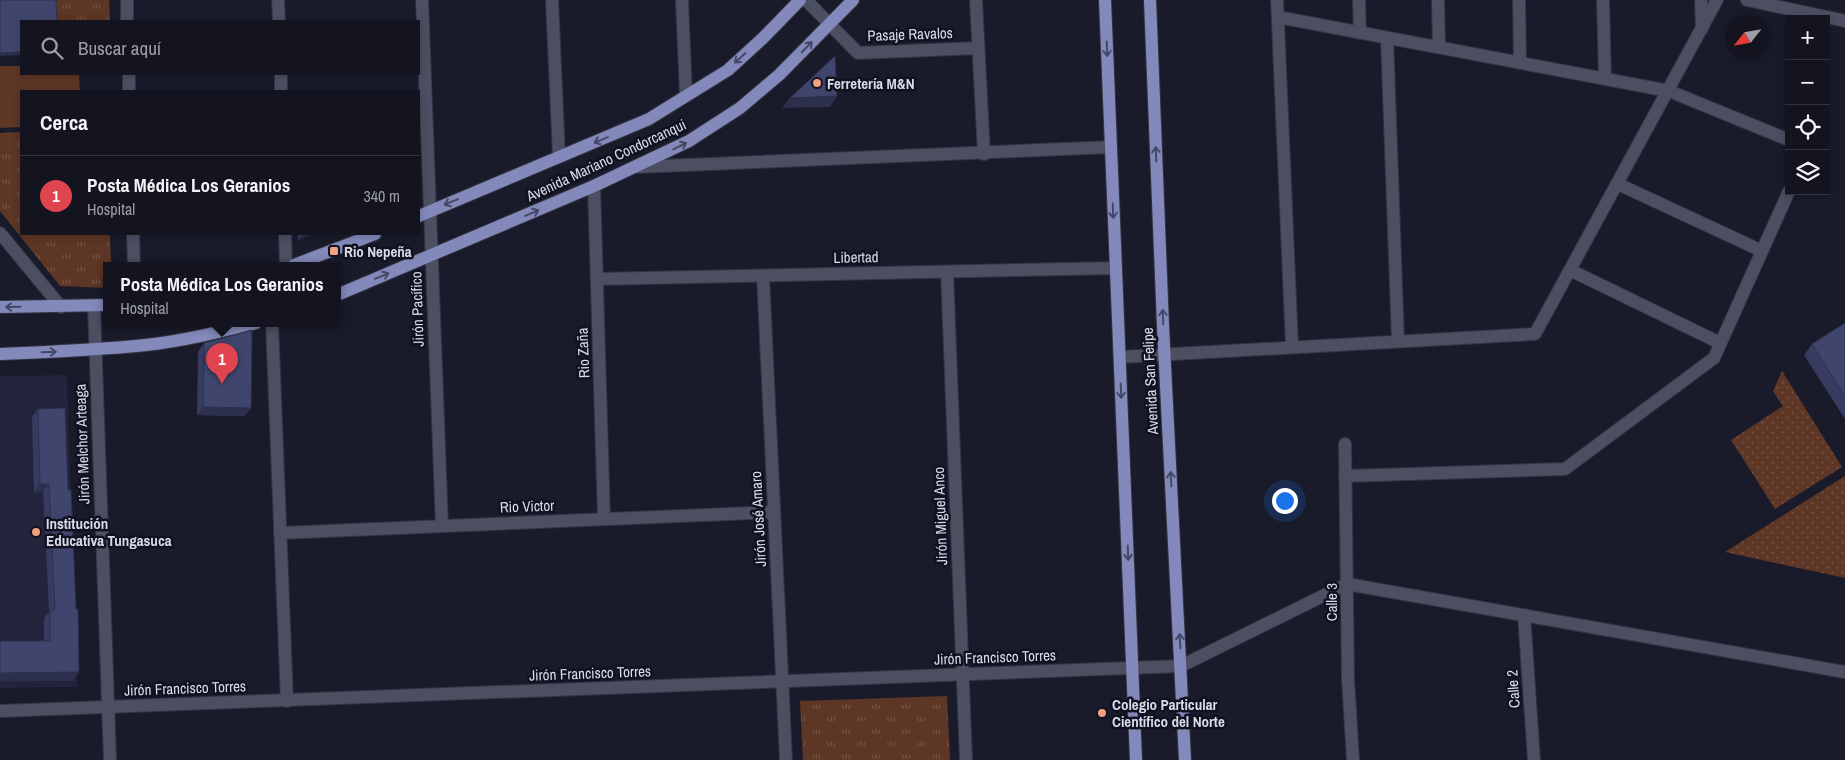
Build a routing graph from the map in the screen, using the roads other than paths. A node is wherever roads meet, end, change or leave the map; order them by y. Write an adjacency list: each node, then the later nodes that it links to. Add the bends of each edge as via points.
1 (127, 0): 21 (street)
2 (278, 0): 22 (street)
3 (422, 0): 46 (street, Jirón Pacífico)
4 (552, 0): 41 (street)
5 (682, 0): 37 (street)
6 (800, 0): 37 (main road, Avenida Mariano Condorcanqui, one-way to 37, via 728,70)
7 (806, 0): 24 (street, Pasaje Ravalos)
8 (853, 0): 24 (main road, Avenida Mariano Condorcanqui)
9 (976, 0): 28 (street)
10 (1105, 0): 39 (main road, Avenida San Felipe, one-way to 39)
11 (1150, 0): 72 (main road, Avenida San Felipe, one-way to 11)
12 (1277, 0): 20 (street)
13 (1359, 0): 26 (street)
14 (1438, 0): 29 (street)
15 (1519, 0): 30 (street)
16 (1603, 0): 33 (street)
17 (1702, 0): 25 (street)
18 (1717, 0): 25 (street)
19 (1747, 0): 23 (street)
20 (1278, 17): 26 (street); 69 (street)
21 (127, 20)
22 (279, 20)
23 (1845, 21)
24 (830, 24): 28 (street, Pasaje Ravalos, via 858,53); 42 (main road, Avenida Mariano Condorcanqui, one-way to 24, via 690,142 740,108)
25 (1702, 32): 36 (street)
26 (1360, 33): 27 (street)
27 (1387, 38): 29 (street); 67 (street)
28 (978, 48): 40 (street)
29 (1439, 48): 30 (street)
30 (1520, 63): 33 (street)
31 (129, 75): 34 (street)
32 (280, 75): 35 (street)
33 (1605, 79): 36 (street)
34 (129, 90)
35 (281, 90)
36 (1670, 91): 38 (street); 43 (street)
37 (686, 96): 41 (main road, Avenida Mariano Condorcanqui, one-way to 41, via 648,119)
38 (1785, 138)
39 (1111, 147): 40 (street); 56 (main road, Avenida San Felipe, one-way to 56)
40 (984, 154): 42 (street)
41 (559, 157): 46 (main road, Avenida Mariano Condorcanqui, one-way to 46)
42 (637, 167): 44 (main road, Avenida Mariano Condorcanqui)
43 (1618, 184): 51 (street); 57 (street)
44 (594, 186): 52 (main road, Avenida Mariano Condorcanqui, one-way to 44); 60 (street, Rio Zaña)
45 (1787, 195): 51 (street)
46 (424, 214): 52 (street, Jirón Pacífico)
47 (0, 233): 64 (street)
48 (134, 235): 53 (street)
49 (285, 235): 54 (street)
50 (372, 235): 55 (main road)
51 (1762, 251): 68 (street)
52 (432, 255): 61 (main road, Avenida Mariano Condorcanqui, one-way to 52); 78 (street, Jirón Pacífico)
53 (134, 262)
54 (286, 262)
55 (302, 262)
56 (1116, 268): 58 (street, Libertad); 73 (main road, Avenida San Felipe)
57 (1570, 270): 67 (street, via 1535,334); 68 (street)
58 (947, 272): 59 (street, Libertad); 85 (street, Jirón Miguel Anco)
59 (762, 276): 60 (street, Libertad); 76 (street, Jirón José Amaro)
60 (596, 279): 77 (street, Rio Zaña)
61 (341, 293)
62 (101, 305): 64 (main road); 70 (street, Jirón Melchor Arteaga)
63 (0, 307): 64 (main road, one-way to 63)
64 (62, 307)
65 (239, 327): 70 (main road, via 198,337)
66 (272, 327): 79 (street)
67 (1398, 341): 69 (street)
68 (1720, 343): 75 (street, via 1714,358 1564,469)
69 (1292, 346): 72 (street)
70 (95, 350): 71 (main road, one-way to 70); 88 (street, Jirón Melchor Arteaga)
71 (0, 354)
72 (1165, 355): 73 (street); 82 (main road, Avenida San Felipe, one-way to 72)
73 (1120, 357): 83 (main road, Avenida San Felipe, one-way to 83)
74 (1344, 444): 75 (street, Calle 3)
75 (1345, 476): 80 (street, Calle 3)
76 (774, 512): 77 (street, Rio Victor); 86 (street, Jirón José Amaro)
77 (604, 519): 78 (street, Rio Victor)
78 (442, 526): 79 (street, Rio Victor)
79 (280, 532): 87 (street)
80 (1347, 584): 81 (street); 82 (street); 95 (street, Calle 3)
81 (1524, 615): 84 (street); 96 (street, Calle 2)
82 (1181, 666): 83 (street, Jirón Francisco Torres); 94 (main road, Avenida San Felipe)
83 (1132, 668): 85 (street, Jirón Francisco Torres); 93 (main road, Avenida San Felipe)
84 (1845, 672)
85 (963, 675): 86 (street, Jirón Francisco Torres); 92 (street, Jirón Miguel Anco)
86 (782, 682): 87 (street, Jirón Francisco Torres); 91 (street, Jirón José Amaro)
87 (287, 700): 88 (street, Jirón Francisco Torres)
88 (108, 707): 89 (street, Jirón Francisco Torres); 90 (street, Jirón Melchor Arteaga)
89 (0, 712)
90 (110, 760)
91 (786, 760)
92 (966, 760)
93 (1136, 760)
94 (1185, 760)
95 (1353, 760)
96 (1534, 760)

